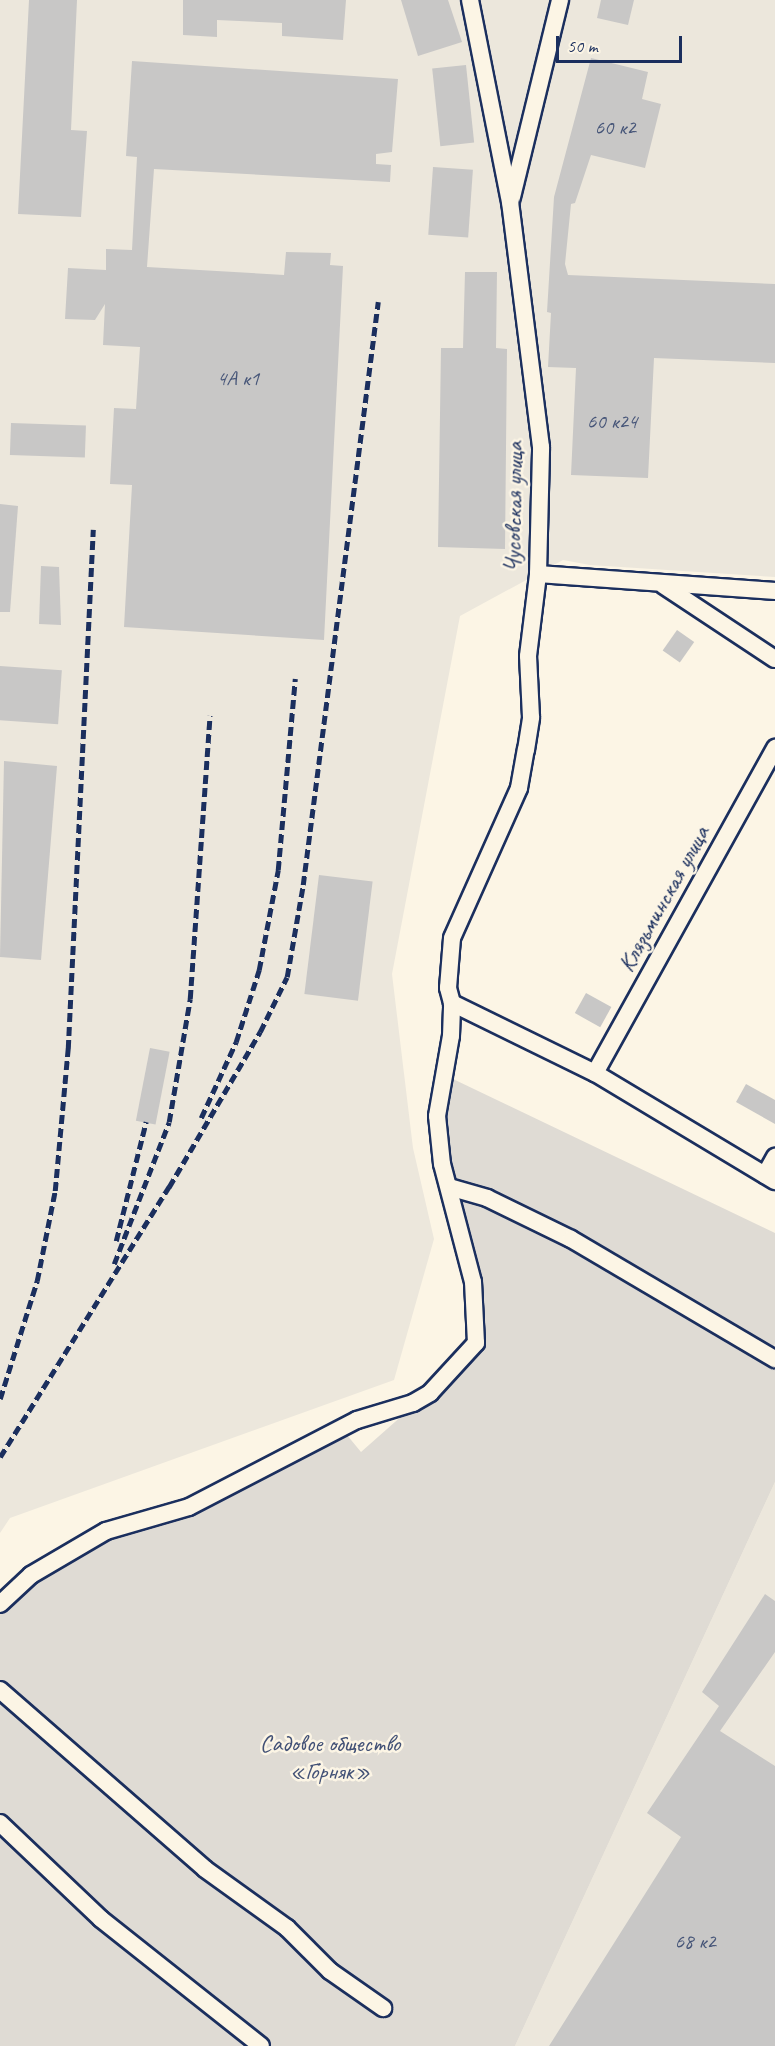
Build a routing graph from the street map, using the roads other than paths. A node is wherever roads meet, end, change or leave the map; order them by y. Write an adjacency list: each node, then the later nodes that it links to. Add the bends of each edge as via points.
1 (470, 0): 3 (street, Чусовская улица)
2 (560, 0): 3 (street)
3 (510, 202): 4 (street, Чусовская улица, via 541,447)
4 (538, 574): 5 (street); 9 (street, Чусовская улица, via 528,656 531,717 519,788 452,938 448,988)
5 (661, 584): 6 (street); 7 (street)
6 (775, 591)
7 (775, 659)
8 (775, 748): 10 (street, Клязьминская улица)
9 (452, 1003): 10 (street); 13 (street, Чусовская улица, via 451,1036 437,1116 442,1164)
10 (595, 1073): 12 (street)
11 (775, 1156): 12 (street)
12 (770, 1178)
13 (449, 1187): 14 (street, via 487,1198 571,1239); 15 (street, Чусовская улица, via 473,1282 476,1343 430,1393 386,1413 357,1420 189,1507 106,1531 31,1575)
14 (775, 1359)
15 (0, 1604)
16 (0, 1690): 18 (street, via 205,1869 287,1928 330,1971)
17 (0, 1823): 19 (street, via 101,1919)
18 (382, 2008)
19 (261, 2046)

